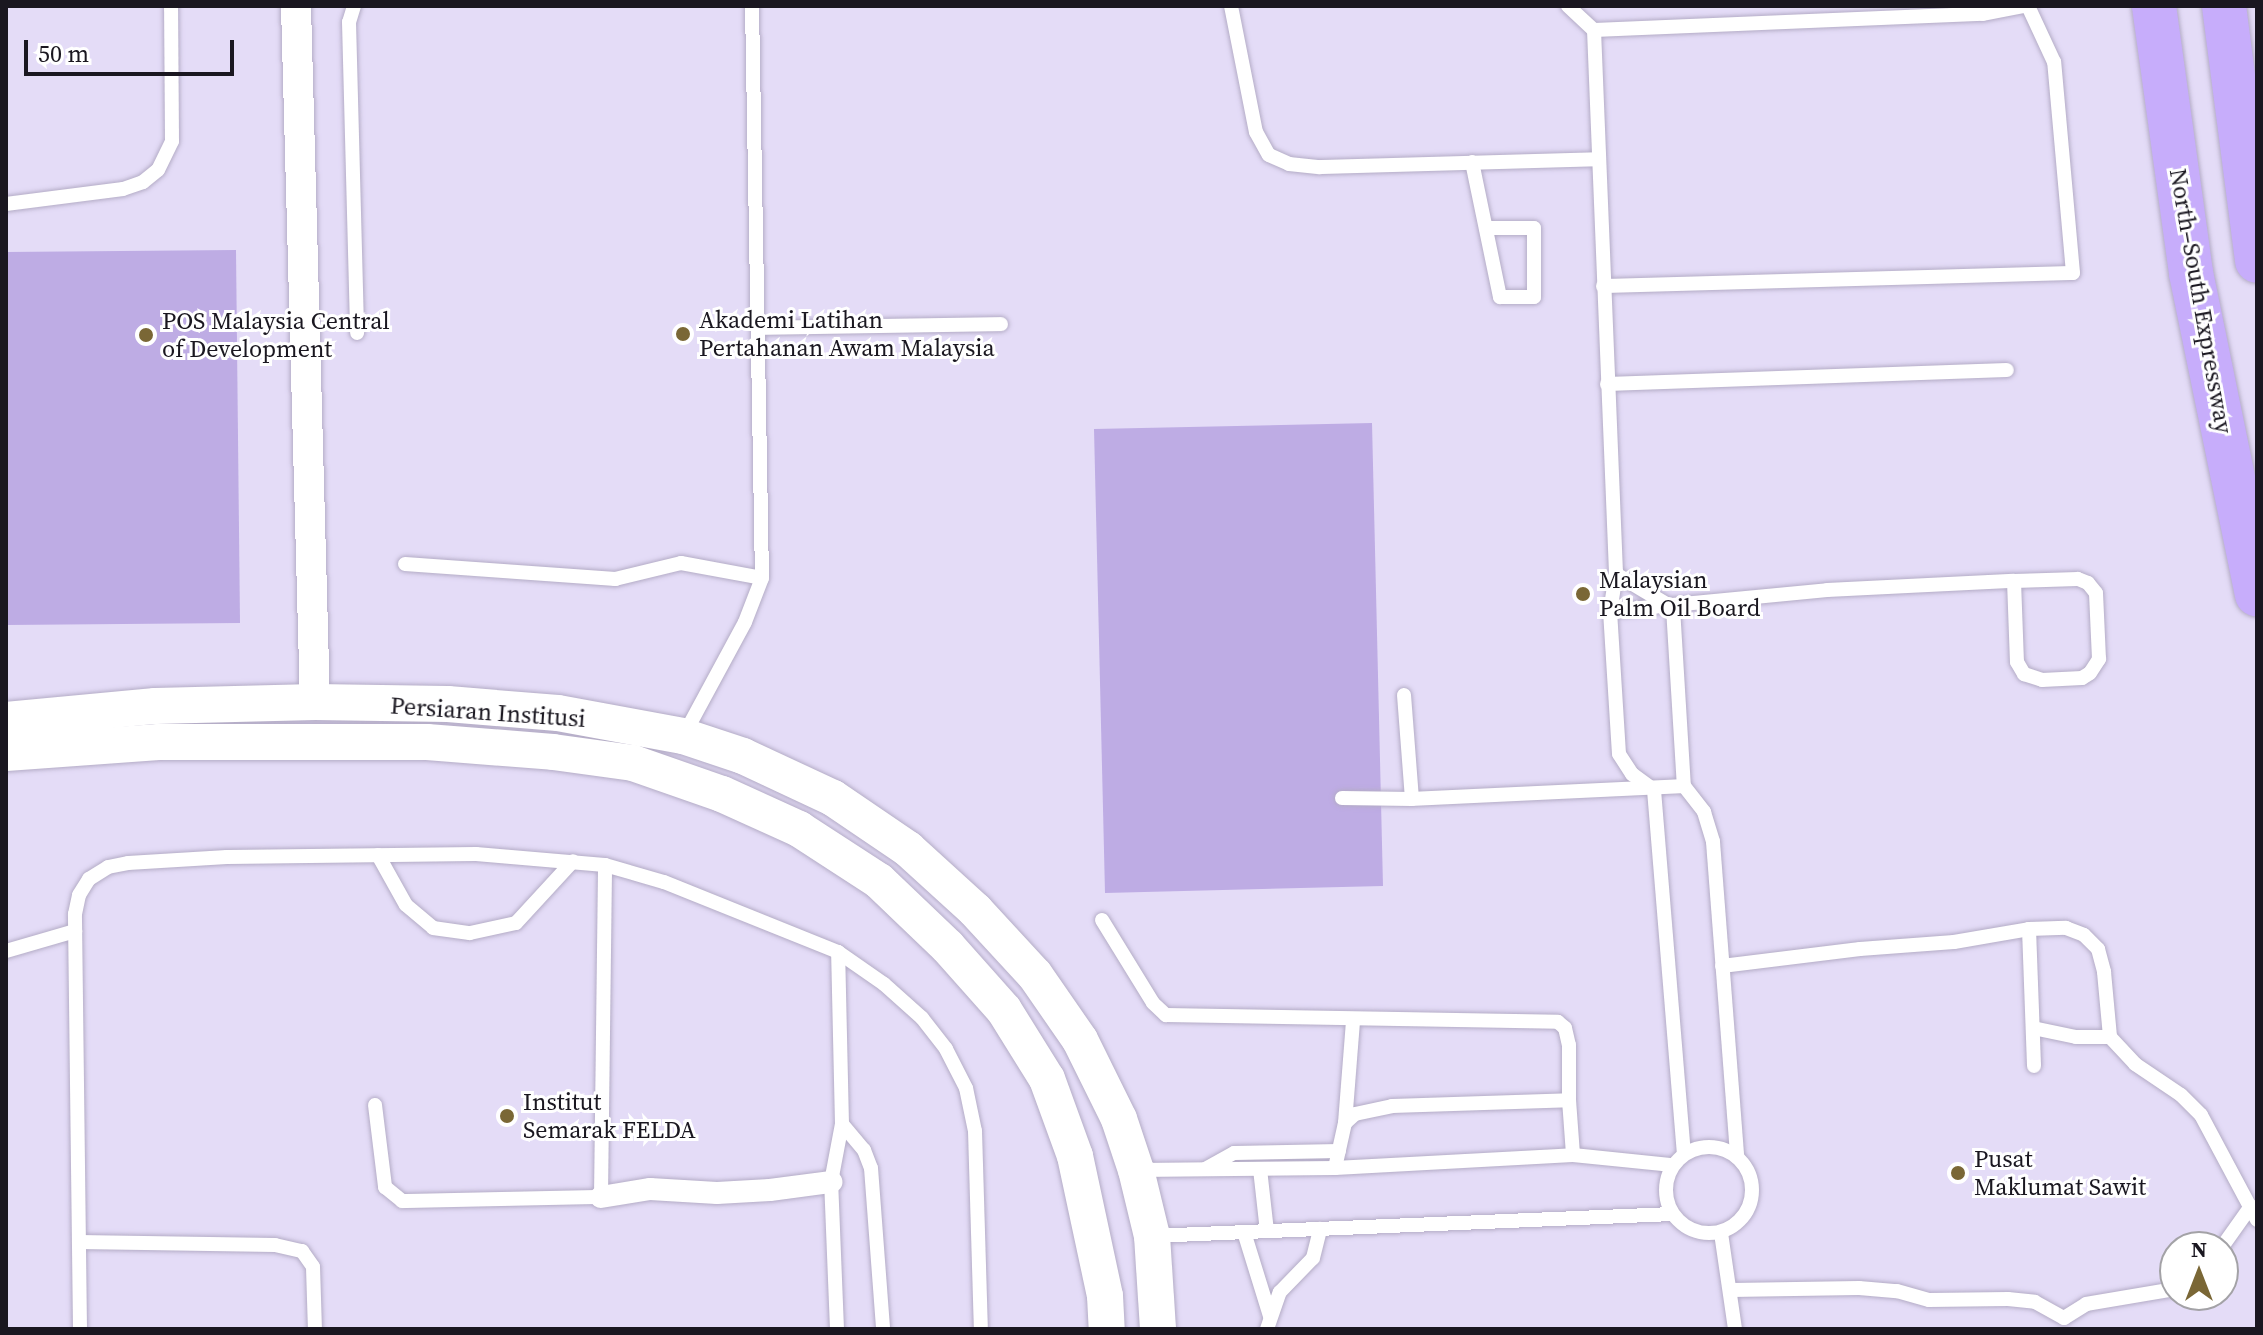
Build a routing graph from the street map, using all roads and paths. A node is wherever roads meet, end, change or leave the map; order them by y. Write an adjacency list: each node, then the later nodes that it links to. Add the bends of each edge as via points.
1 (171, 6): 13 (lane, via 172,141 158,170 123,189)
2 (296, 6): 30 (street)
3 (354, 6): 19 (lane, via 349,22)
4 (752, 6): 18 (lane)
5 (1231, 6): 12 (lane, via 1256,132 1269,155 1289,164 1320,167)
6 (1568, 6): 10 (lane)
7 (2026, 6): 10 (lane, via 1983,14); 16 (lane, via 2054,62 2073,273)
8 (2154, 6): 26 (highway, North–South Expressway, via 2191,273)
9 (2224, 6): 15 (highway)
10 (1594, 30): 11 (lane)
11 (1599, 159): 12 (lane); 16 (lane)
12 (1472, 162): 14 (lane)
13 (6, 204)
14 (1486, 228): 14 (lane, via 1500,297 1534,297 1534,228)
15 (2257, 261)
16 (1603, 286): 21 (lane)
17 (1001, 324): 18 (lane)
18 (758, 328): 24 (lane)
19 (357, 333)
20 (2007, 370): 21 (lane)
21 (1607, 384): 23 (lane)
22 (405, 564): 24 (lane, via 615,579 681,563)
23 (1616, 574): 27 (lane); 28 (lane)
24 (762, 578): 32 (lane, via 745,622)
25 (2014, 581): 25 (lane, via 2017,662 2024,674 2042,680 2090,673 2099,659 2096,593 2088,583); 27 (lane, via 1827,590)
26 (2257, 594)
27 (1673, 608): 28 (lane); 34 (lane)
28 (1610, 611): 35 (lane, via 1619,754 1632,774)
29 (1404, 695): 37 (lane)
30 (315, 702): 31 (street, Persiaran Institusi, via 155,706); 32 (street, Persiaran Institusi, via 448,704 558,713)
31 (6, 720)
32 (683, 736): 62 (street, Persiaran Institusi, via 743,756 833,798 908,849 975,910 1035,975 1080,1040 1119,1119)
33 (6, 753): 84 (street, Persiaran Institusi, via 159,742 427,742 553,752 633,763 722,794 799,829 879,881 948,947 1004,1010 1047,1079 1075,1156 1105,1296)
34 (1684, 786): 35 (lane); 46 (lane, via 1704,812 1713,842)
35 (1654, 790): 37 (lane); 56 (lane)
36 (1342, 798): 37 (lane)
37 (1412, 799)
38 (378, 855): 39 (lane, via 476,854); 39 (lane, via 406,905 433,928 470,933 516,923); 43 (lane, via 227,857 108,867 89,879 79,895)
39 (573, 861): 40 (lane)
40 (605, 865): 45 (lane, via 664,882); 65 (lane)
41 (1102, 920): 47 (lane, via 1153,1003 1166,1015)
42 (2029, 929): 46 (lane); 48 (lane); 49 (lane, via 2066,928 2084,935 2098,949)
43 (75, 931): 44 (lane); 74 (lane)
44 (6, 951)
45 (838, 952): 54 (lane); 83 (lane, via 922,1018 966,1088 975,1131)
46 (1722, 966): 58 (lane)
47 (1353, 1021): 51 (lane, via 1558,1022 1569,1045); 53 (lane)
48 (2033, 1028): 49 (lane); 50 (lane)
49 (2110, 1037): 66 (lane, via 2135,1064 2201,1115)
50 (2034, 1066)
51 (1569, 1100): 53 (lane, via 1392,1106 1355,1114); 57 (lane)
52 (375, 1105): 65 (lane, via 385,1187 402,1201)
53 (1345, 1123): 55 (lane)
54 (842, 1124): 64 (lane); 82 (lane, via 864,1150 871,1168)
55 (1339, 1151): 60 (lane); 63 (lane, via 1234,1153)
56 (1684, 1153): 58 (lane, via 1711,1145); 59 (lane)
57 (1573, 1155): 59 (lane); 60 (lane)
58 (1737, 1155): 72 (lane, via 1752,1175 1753,1199 1742,1221)
59 (1672, 1165): 67 (lane, via 1665,1190)
60 (1335, 1168): 61 (lane)
61 (1260, 1169): 63 (lane); 69 (lane)
62 (1136, 1170): 63 (lane); 73 (street, Persiaran Institusi)
63 (1205, 1170)
64 (831, 1182): 65 (street, via 717,1193 650,1189); 81 (lane)
65 (601, 1197)
66 (2254, 1213): 70 (lane)
67 (1672, 1214): 68 (lane); 72 (lane, via 1693,1231)
68 (1320, 1229): 69 (lane); 77 (lane, via 1313,1258 1280,1292)
69 (1267, 1231): 71 (lane)
70 (2237, 1231)
71 (1244, 1232): 73 (lane); 77 (lane)
72 (1721, 1233): 75 (lane)
73 (1152, 1236): 85 (street, Persiaran Institusi)
74 (79, 1242): 79 (lane); 80 (lane, via 275,1245 302,1251 313,1267)
75 (1731, 1290): 78 (lane, via 1859,1288 1929,1300 2008,1299 2035,1302); 86 (lane)
76 (2159, 1292): 78 (lane, via 2086,1304)
77 (1268, 1323)
78 (2064, 1324)
79 (80, 1329)
80 (315, 1329)
81 (837, 1329)
82 (883, 1329)
83 (981, 1329)
84 (1107, 1329)
85 (1158, 1329)
86 (1735, 1329)

